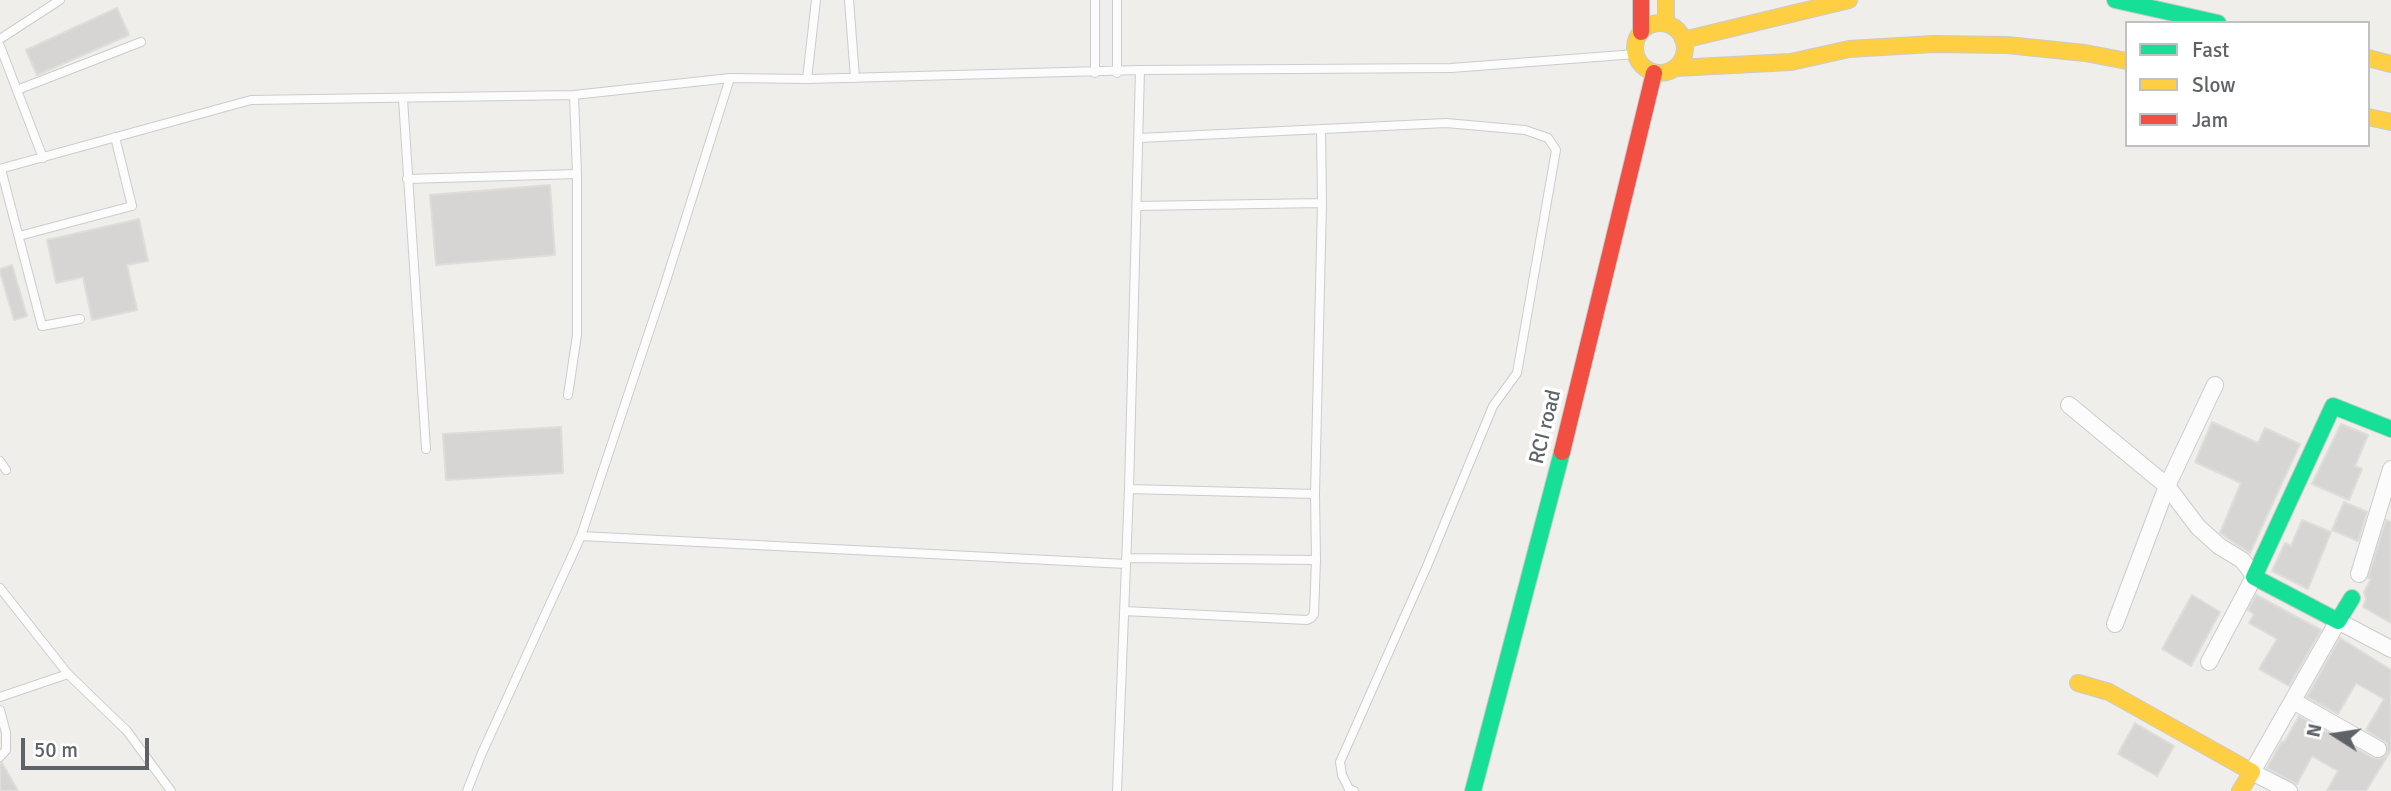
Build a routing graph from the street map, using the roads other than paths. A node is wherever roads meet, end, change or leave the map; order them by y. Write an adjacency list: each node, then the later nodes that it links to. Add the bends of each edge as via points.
1 (60, 0): 14 (lane)
2 (816, 0): 29 (lane)
3 (849, 0): 28 (lane)
4 (1095, 0): 24 (lane)
5 (1117, 0): 25 (lane)
6 (1641, 0): 13 (street)
7 (1666, 0): 12 (street)
8 (1849, 0): 15 (street)
9 (2115, 0): 10 (street)
10 (2185, 7): 11 (street)
11 (2214, 21)
12 (1666, 24): 13 (street, via 1657,23); 15 (street)
13 (1641, 32): 18 (street)
14 (0, 39)
15 (1683, 40): 22 (street, via 1684,56)
16 (141, 42): 30 (lane)
17 (0, 46): 30 (lane)
18 (1636, 54): 23 (lane, via 1451,68); 26 (street)
19 (2370, 59): 21 (street)
20 (2125, 61): 22 (street, via 2007,46 1933,44 1849,48 1791,62)
21 (2391, 64)
22 (1675, 68): 26 (street)
23 (1140, 70): 25 (lane); 37 (lane)
24 (1095, 73): 25 (lane); 28 (lane)
25 (1117, 73)
26 (1654, 73): 81 (street, RCI road)
27 (730, 78): 29 (lane); 31 (lane); 57 (lane)
28 (855, 78): 29 (lane)
29 (807, 79)
30 (17, 90): 38 (lane)
31 (574, 95): 32 (lane); 40 (lane)
32 (403, 99): 36 (lane, via 251,100); 41 (lane)
33 (2370, 117): 34 (street)
34 (2391, 122)
35 (1321, 129): 37 (lane); 42 (lane); 80 (lane, via 1446,123 1525,130 1548,138 1556,150 1517,373 1493,406 1340,762 1342,775)
36 (115, 137): 38 (lane); 44 (lane, via 132,206)
37 (1139, 138): 43 (lane)
38 (43, 158): 39 (lane)
39 (0, 169): 44 (lane)
40 (577, 174): 41 (lane); 47 (lane, via 577,335)
41 (407, 179): 50 (lane)
42 (1322, 203): 43 (lane); 56 (lane)
43 (1137, 206): 55 (lane)
44 (19, 236): 45 (lane, via 42,326)
45 (80, 319)
46 (2215, 385): 54 (street)
47 (568, 395)
48 (2069, 405): 54 (street)
49 (2391, 429): 61 (street, via 2333,406)
50 (426, 449)
51 (0, 461): 53 (lane)
52 (2391, 469): 60 (street)
53 (6, 470)
54 (2167, 486): 61 (street, via 2198,527 2242,560); 66 (street)
55 (1129, 489): 56 (lane); 59 (lane)
56 (1315, 494): 58 (lane)
57 (581, 536): 59 (lane); 78 (lane)
58 (1316, 560): 59 (lane); 64 (lane, via 1314,614 1307,620)
59 (1126, 561): 64 (lane)
60 (2359, 574)
61 (2254, 577): 65 (street); 68 (street)
62 (0, 588): 69 (lane)
63 (2352, 598): 65 (street)
64 (1124, 611): 79 (lane)
65 (2338, 621): 67 (street); 72 (street)
66 (2115, 624)
67 (2391, 649)
68 (2209, 662)
69 (68, 674): 71 (lane); 77 (lane, via 127,731)
70 (2078, 683): 76 (street, via 2109,692)
71 (0, 697)
72 (2293, 701): 74 (street); 76 (street)
73 (0, 710): 75 (lane, via 6,750)
74 (2378, 750)
75 (0, 757)
76 (2252, 772): 82 (street); 83 (street)
77 (171, 791)
78 (467, 791)
79 (1117, 791)
80 (1354, 791)
81 (1473, 791)
82 (2239, 791)
83 (2289, 791)

